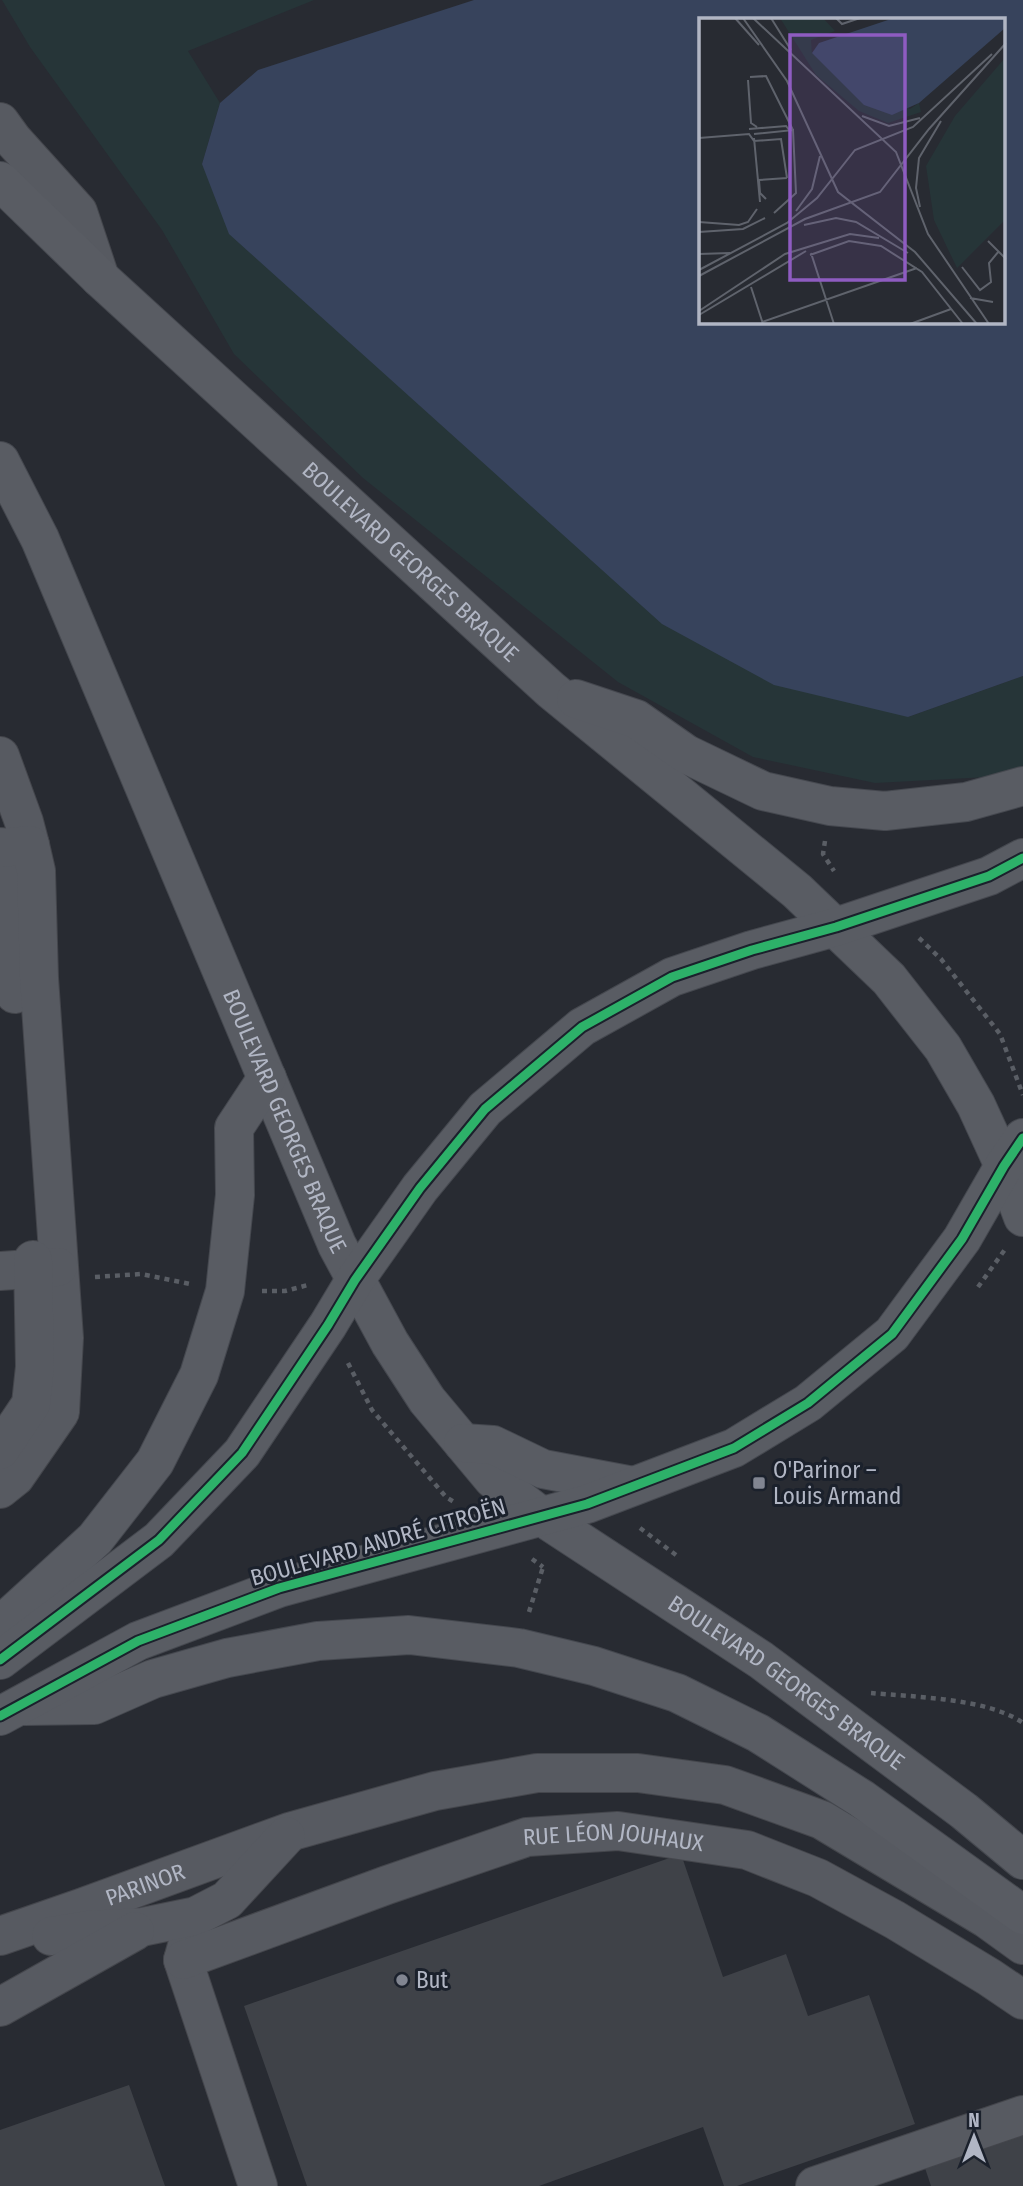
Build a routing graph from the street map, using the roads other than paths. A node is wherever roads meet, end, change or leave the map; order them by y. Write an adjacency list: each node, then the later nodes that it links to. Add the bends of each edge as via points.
1 (0, 122): 3 (lane, via 78,212)
2 (0, 181): 3 (main road, BOULEVARD GEORGES BRAQUE)
3 (100, 278): 5 (main road, BOULEVARD GEORGES BRAQUE)
4 (0, 461): 11 (main road, BOULEVARD GEORGES BRAQUE, via 40,539)
5 (551, 690): 7 (main road, via 636,719 686,754 763,791 830,806 885,811 967,802); 10 (main road, BOULEVARD GEORGES BRAQUE)
6 (0, 755): 8 (lane, via 24,822)
7 (1023, 786)
8 (8, 847): 14 (lane, via 6,873)
9 (1023, 858): 10 (main road, via 989,876)
10 (836, 927): 12 (main road, BOULEVARD GEORGES BRAQUE, via 889,979); 15 (main road, via 672,977 582,1027 485,1109 420,1188)
11 (267, 1079): 15 (main road, BOULEVARD GEORGES BRAQUE); 21 (main road, via 234,1128 235,1195 225,1291 199,1375 155,1462 95,1539 14,1613)
12 (1014, 1152): 13 (main road); 18 (main road, BOULEVARD ANDRÉ CITROËN, via 962,1239 892,1334 808,1403 734,1448)
13 (1023, 1217)
14 (38, 1272): 17 (lane, via 31,1404); 19 (lane, via 64,1338 60,1412 15,1477)
15 (355, 1280): 16 (main road, BOULEVARD GEORGES BRAQUE, via 427,1400); 22 (main road, via 242,1453 159,1540)
16 (463, 1443): 18 (main road, via 494,1445 542,1469); 20 (main road, BOULEVARD GEORGES BRAQUE, via 493,1479)
17 (0, 1450)
18 (635, 1486): 20 (main road, BOULEVARD ANDRÉ CITROËN)
19 (0, 1489)
20 (541, 1516): 23 (main road, BOULEVARD ANDRÉ CITROËN, via 279,1588 138,1641); 25 (main road, BOULEVARD GEORGES BRAQUE, via 761,1660)
21 (0, 1638)
22 (0, 1660)
23 (8, 1711): 26 (main road, via 94,1705 153,1679 227,1658 318,1641 409,1635 519,1648 677,1693 758,1733 862,1799)
24 (289, 1832): 27 (lane, via 227,1900); 29 (lane, PARINOR); 31 (lane, PARINOR, via 435,1791 537,1773 638,1773 725,1785 822,1820)
25 (1023, 1860)
26 (1023, 1915)
27 (196, 1916): 28 (lane); 32 (lane)
28 (142, 1927): 30 (lane); 34 (lane)
29 (0, 1936)
30 (0, 1944)
31 (1023, 1945)
32 (183, 1960): 33 (lane, RUE LÉON JOUHAUX, via 527,1837 618,1831 747,1850 818,1878); 36 (lane)
33 (1023, 2000)
34 (0, 2007)
35 (1023, 2115): 37 (lane)
36 (258, 2186)
37 (815, 2186)

